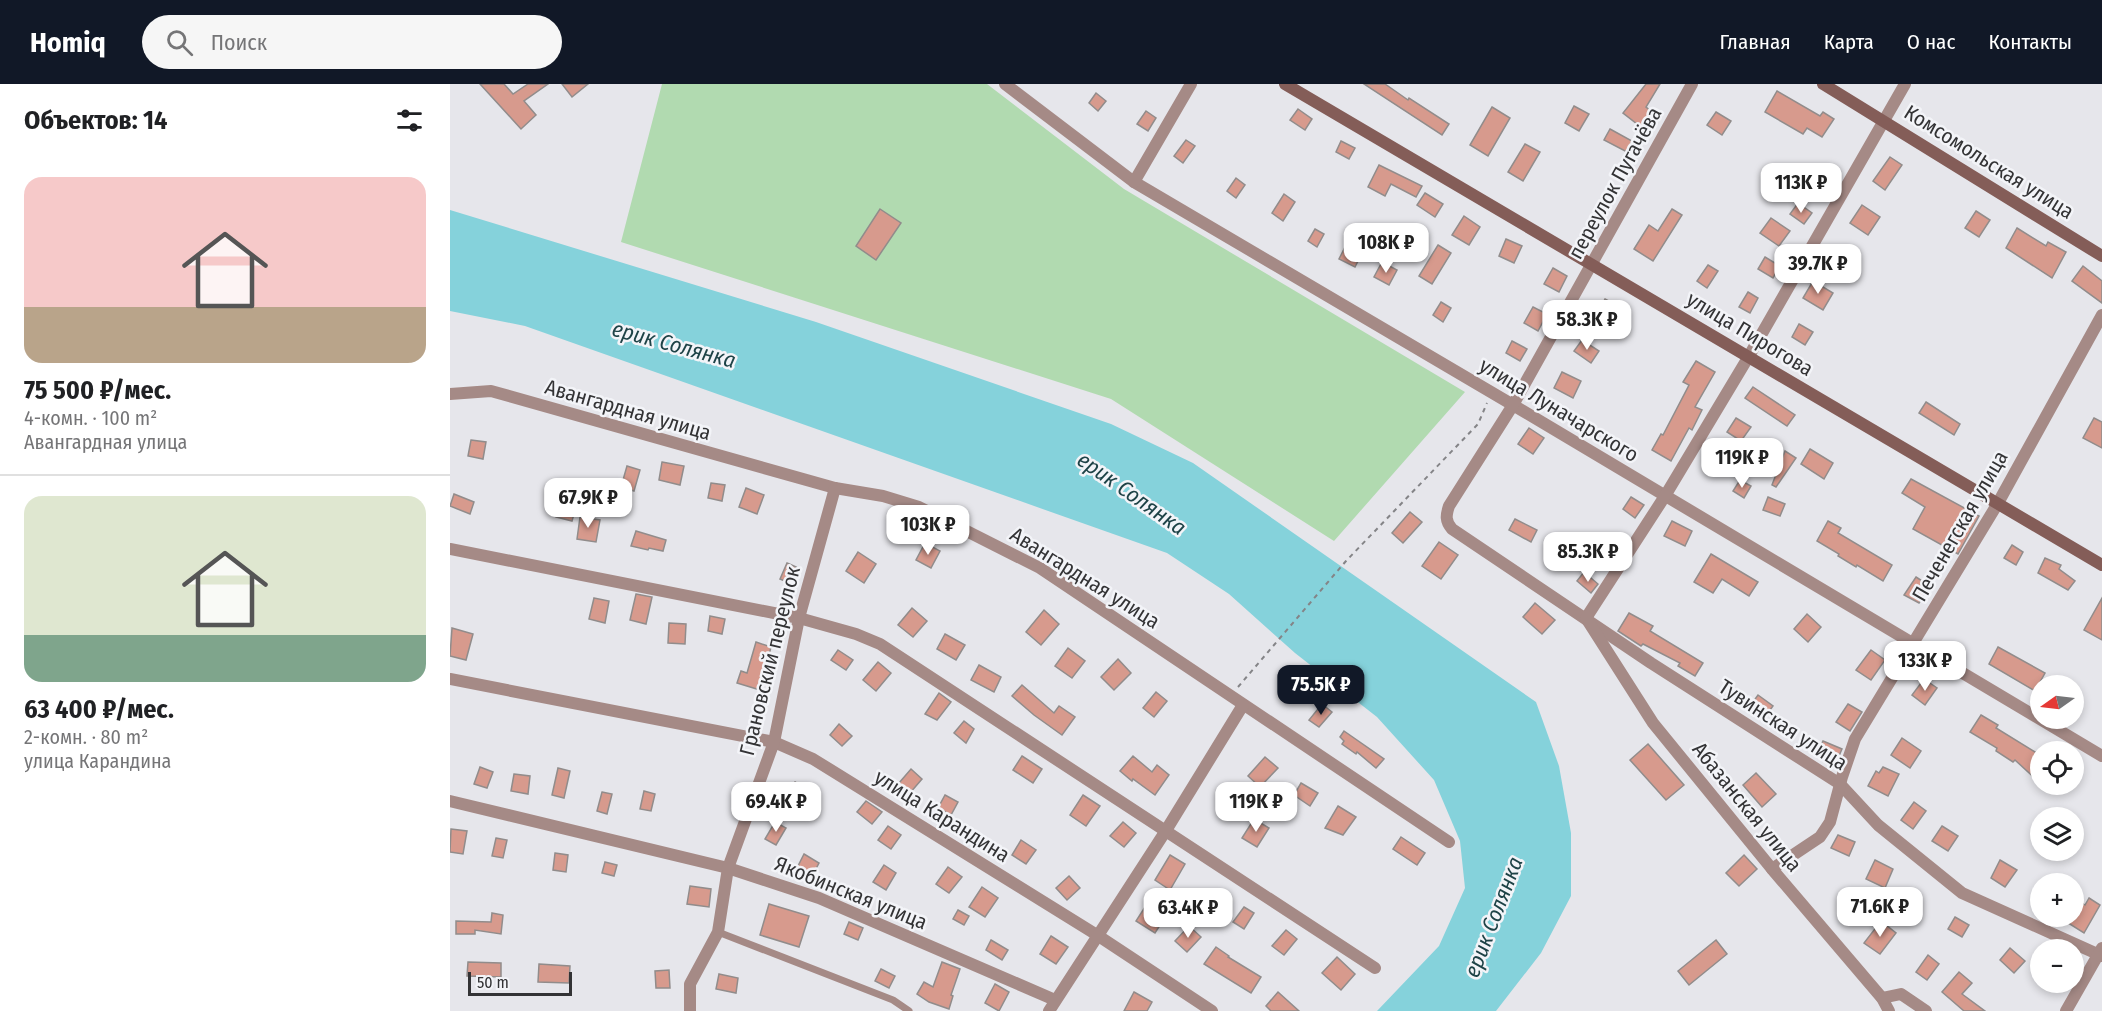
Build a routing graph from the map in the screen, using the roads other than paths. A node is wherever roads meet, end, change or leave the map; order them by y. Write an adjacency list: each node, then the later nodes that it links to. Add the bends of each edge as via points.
1 (1005, 84): 8 (street, улица Луначарского)
2 (1191, 84): 8 (street)
3 (1285, 84): 10 (main road, улица Пирогова)
4 (1692, 84): 10 (street, переулок Пугачёва)
5 (1823, 84): 7 (main road, Комсомольская улица)
6 (1905, 84): 7 (street)
7 (1884, 120): 9 (main road, Комсомольская улица); 12 (street)
8 (1134, 182): 14 (street, улица Луначарского)
9 (2102, 256)
10 (1593, 264): 12 (main road, улица Пирогова); 14 (street, переулок Пугачёва)
11 (2102, 315): 17 (street, Печенегская улица)
12 (1749, 356): 16 (street); 17 (main road, улица Пирогова)
13 (450, 394): 15 (street, Авангардная улица, via 491,391)
14 (1513, 405): 16 (street, улица Луначарского); 18 (street, переулок Пугачёва, via 1449,506)
15 (835, 488): 21 (street, Грановский переулок); 25 (street, Авангардная улица, via 884,496 919,507 1040,568)
16 (1665, 496): 22 (street); 23 (street, улица Луначарского)
17 (1998, 503): 20 (main road, улица Пирогова); 23 (street, Печенегская улица)
18 (1446, 519): 22 (street, Тувинская улица, via 1452,529)
19 (450, 549): 21 (street)
20 (2102, 565)
21 (799, 618): 26 (street, Грановский переулок); 30 (street, via 880,644)
22 (1586, 618): 28 (street, Тувинская улица); 33 (street, Абазанская улица, via 1653,723)
23 (1914, 643): 27 (street, улица Луначарского); 28 (street, Печенегская улица, via 1855,739)
24 (450, 679): 26 (street, улица Карандина)
25 (1243, 705): 30 (street); 31 (street, Авангардная улица)
26 (774, 742): 32 (street, Грановский переулок); 35 (street, улица Карандина, via 813,759)
27 (2102, 756)
28 (1840, 784): 33 (street, Печенегская улица, via 1830,822 1820,837); 36 (street, Тувинская улица, via 1878,825 1962,893)
29 (450, 801): 32 (street, Якобинская улица)
30 (1165, 832): 35 (street); 37 (street)
31 (1449, 842)
32 (728, 868): 34 (street, Грановский переулок); 39 (street, Якобинская улица, via 819,898)
33 (1772, 869): 38 (street, Абазанская улица)
34 (718, 932): 40 (street, Грановский переулок, via 690,984); 41 (lane, via 893,1000)
35 (1097, 935): 39 (street); 42 (street, улица Карандина)
36 (2101, 953): 45 (street)
37 (1375, 968)
38 (1882, 998): 43 (street, Абазанская улица); 44 (street, via 1901,994)
39 (1052, 1006)
40 (690, 1011)
41 (909, 1011)
42 (1212, 1011)
43 (1889, 1011)
44 (1926, 1011)
45 (2066, 1011)

